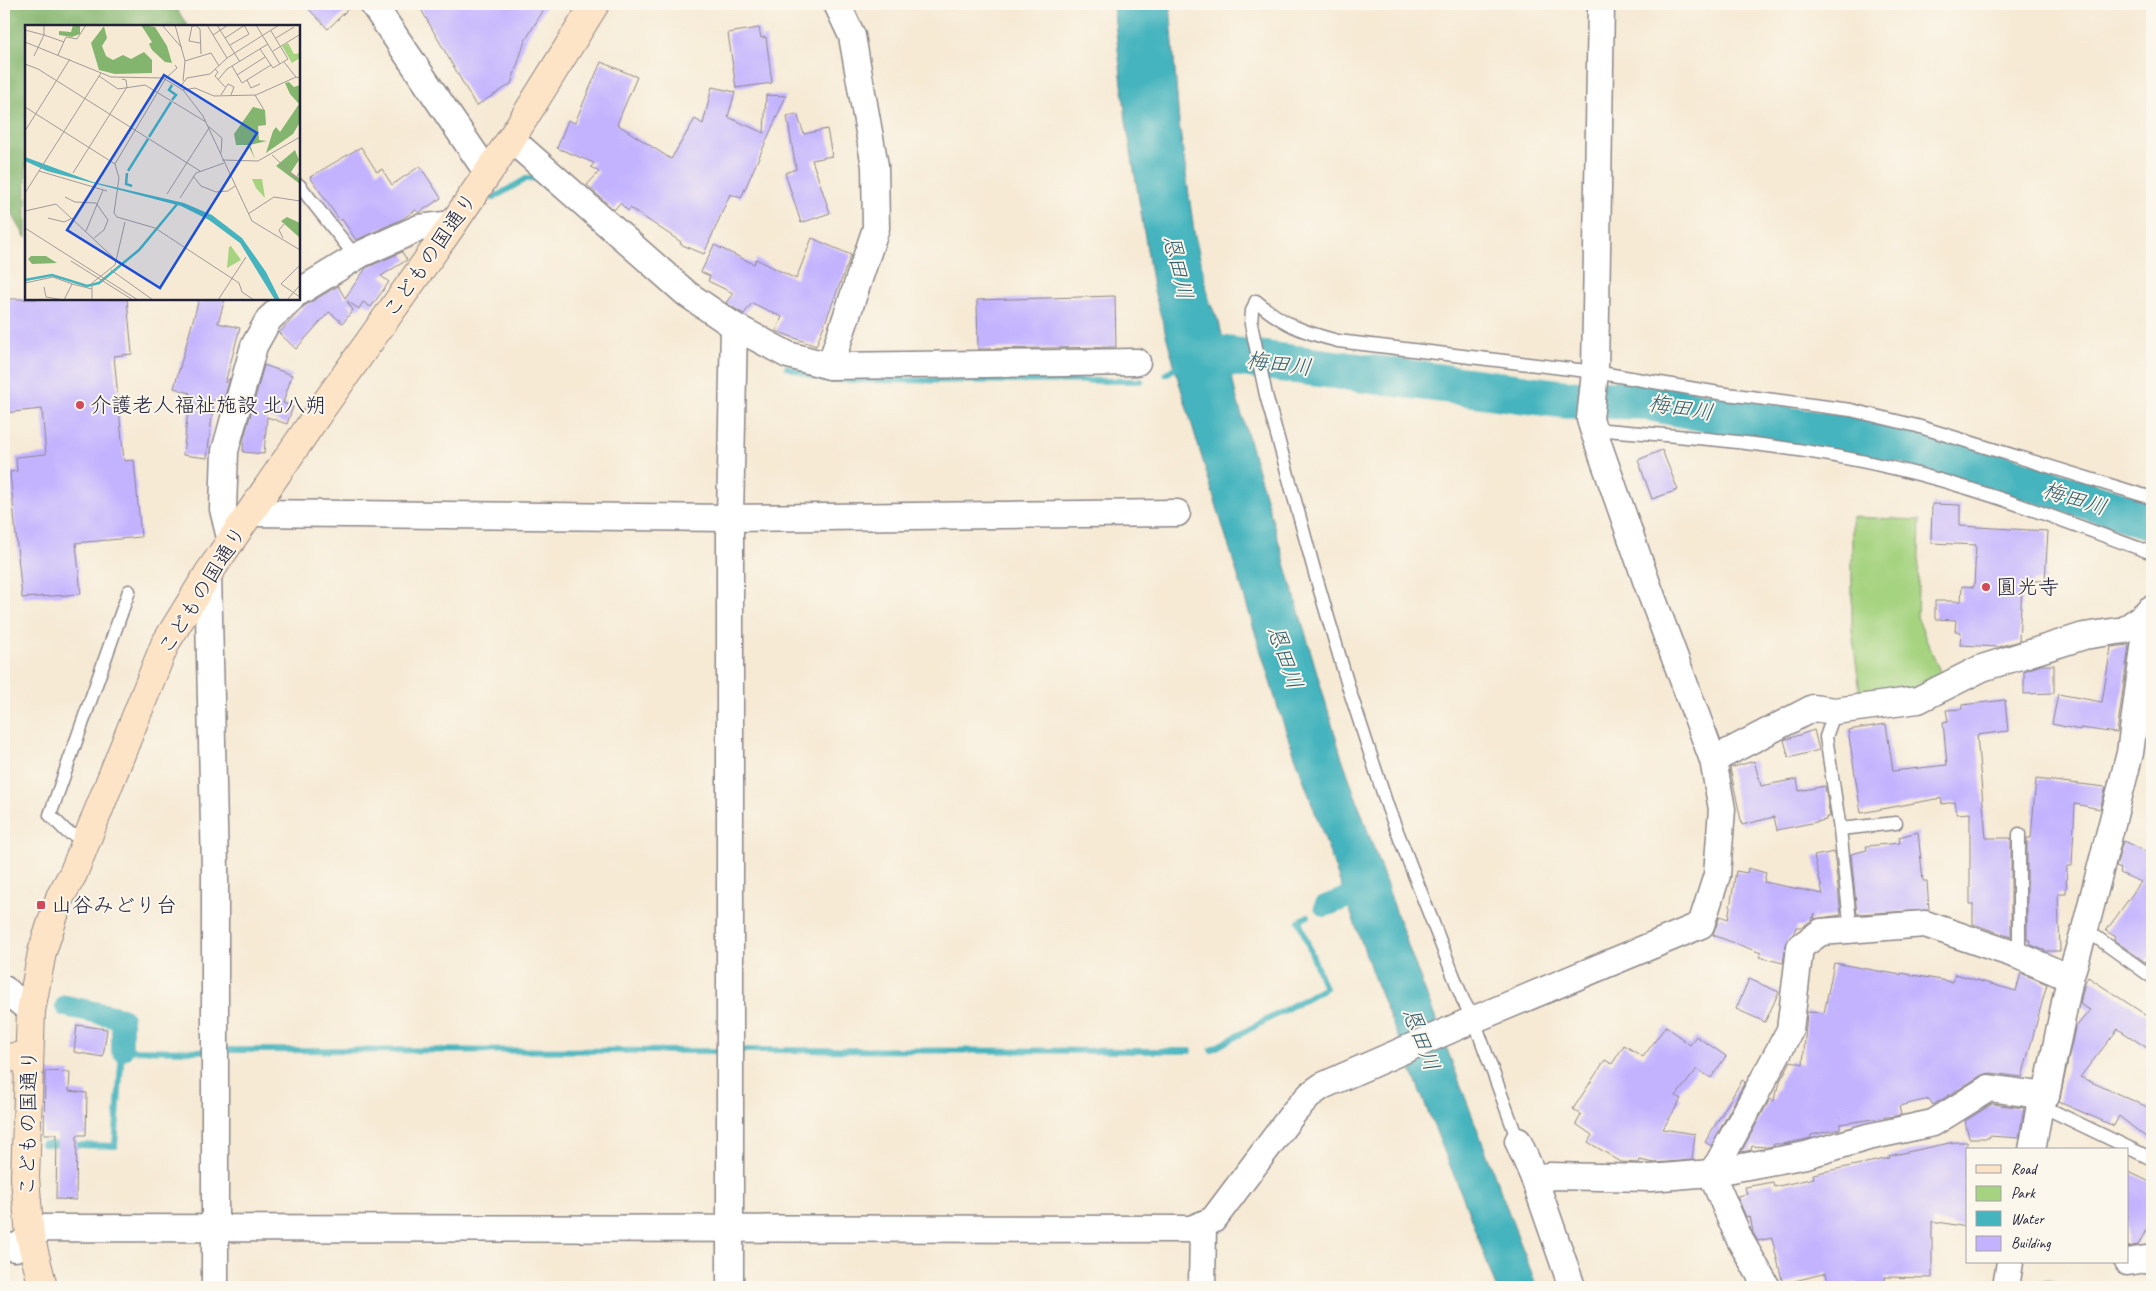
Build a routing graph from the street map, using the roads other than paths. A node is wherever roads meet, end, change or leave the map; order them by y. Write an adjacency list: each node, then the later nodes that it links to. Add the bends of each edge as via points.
1 (373, 4): 6 (street)
2 (595, 4): 5 (main road, こどもの国通り)
3 (837, 4): 14 (street, via 852,36 874,156 876,228)
4 (1601, 4): 15 (street)
5 (511, 138): 6 (main road, こどもの国通り); 12 (street, via 687,294)
6 (487, 172): 8 (main road, こどもの国通り)
7 (300, 186): 9 (lane)
8 (453, 224): 9 (street, via 419,228); 18 (main road, こどもの国通り)
9 (356, 257): 10 (street)
10 (300, 291)
11 (290, 300): 21 (street, via 269,319 254,346 225,451 224,509)
12 (734, 326): 14 (street, via 788,355); 20 (street)
13 (1136, 362): 14 (street)
14 (830, 366)
15 (1594, 377): 16 (street); 17 (lane, via 1851,410 1926,428); 39 (lane, via 1338,341 1284,323 1256,301 1252,311 1251,324 1281,449 1316,577 1377,773)
16 (1592, 424): 22 (lane, via 1856,459 1961,486); 27 (street)
17 (2152, 498)
18 (250, 513): 20 (street); 21 (main road, こどもの国通り)
19 (1177, 513): 20 (street)
20 (730, 518): 49 (street)
21 (230, 542): 23 (main road, こどもの国通り)
22 (2152, 553)
23 (208, 574): 31 (main road, こどもの国通り, via 166,644); 48 (street, via 215,868)
24 (129, 591): 31 (lane, via 50,815 67,832)
25 (2151, 610): 26 (street, via 2125,630 2084,636 1982,668 1918,700); 32 (street, via 2130,754)
26 (1835, 711): 27 (street, via 1813,708); 29 (lane, via 1826,738)
27 (1713, 760): 39 (street, via 1722,809 1717,875 1701,925)
28 (1896, 823): 29 (lane)
29 (1840, 829): 33 (lane)
30 (2019, 834): 34 (lane)
31 (87, 840): 38 (main road, こどもの国通り, via 60,897 42,952)
32 (2084, 929): 35 (lane); 36 (street)
33 (1851, 930): 34 (street, via 1925,924); 45 (street, via 1821,932 1800,947 1790,1030)
34 (2019, 956): 36 (street)
35 (2152, 977)
36 (2070, 978): 41 (street)
37 (4, 989): 38 (street)
38 (31, 1011): 40 (main road, こどもの国通り)
39 (1471, 1021): 42 (lane); 47 (street, via 1339,1078 1311,1094 1213,1220)
40 (16, 1056): 50 (main road, こどもの国通り)
41 (2043, 1100): 43 (street); 44 (lane); 45 (street, via 1989,1088 1933,1123 1806,1155)
42 (1518, 1141): 46 (street)
43 (2032, 1148)
44 (2152, 1159)
45 (1711, 1173): 46 (street, via 1650,1178); 60 (street, via 1740,1240)
46 (1534, 1178): 59 (street)
47 (1203, 1226): 49 (street, via 1191,1229); 58 (street)
48 (215, 1228): 49 (street); 50 (street, via 44,1228); 56 (street)
49 (730, 1228): 57 (street)
50 (30, 1236): 51 (street, via 15,1248); 55 (main road, こどもの国通り)
51 (4, 1245)
52 (2152, 1258): 53 (street)
53 (2128, 1262)
54 (2010, 1264): 61 (street)
55 (43, 1287)
56 (215, 1287)
57 (730, 1287)
58 (1202, 1287)
59 (1572, 1287)
60 (1767, 1287)
61 (2006, 1287)

